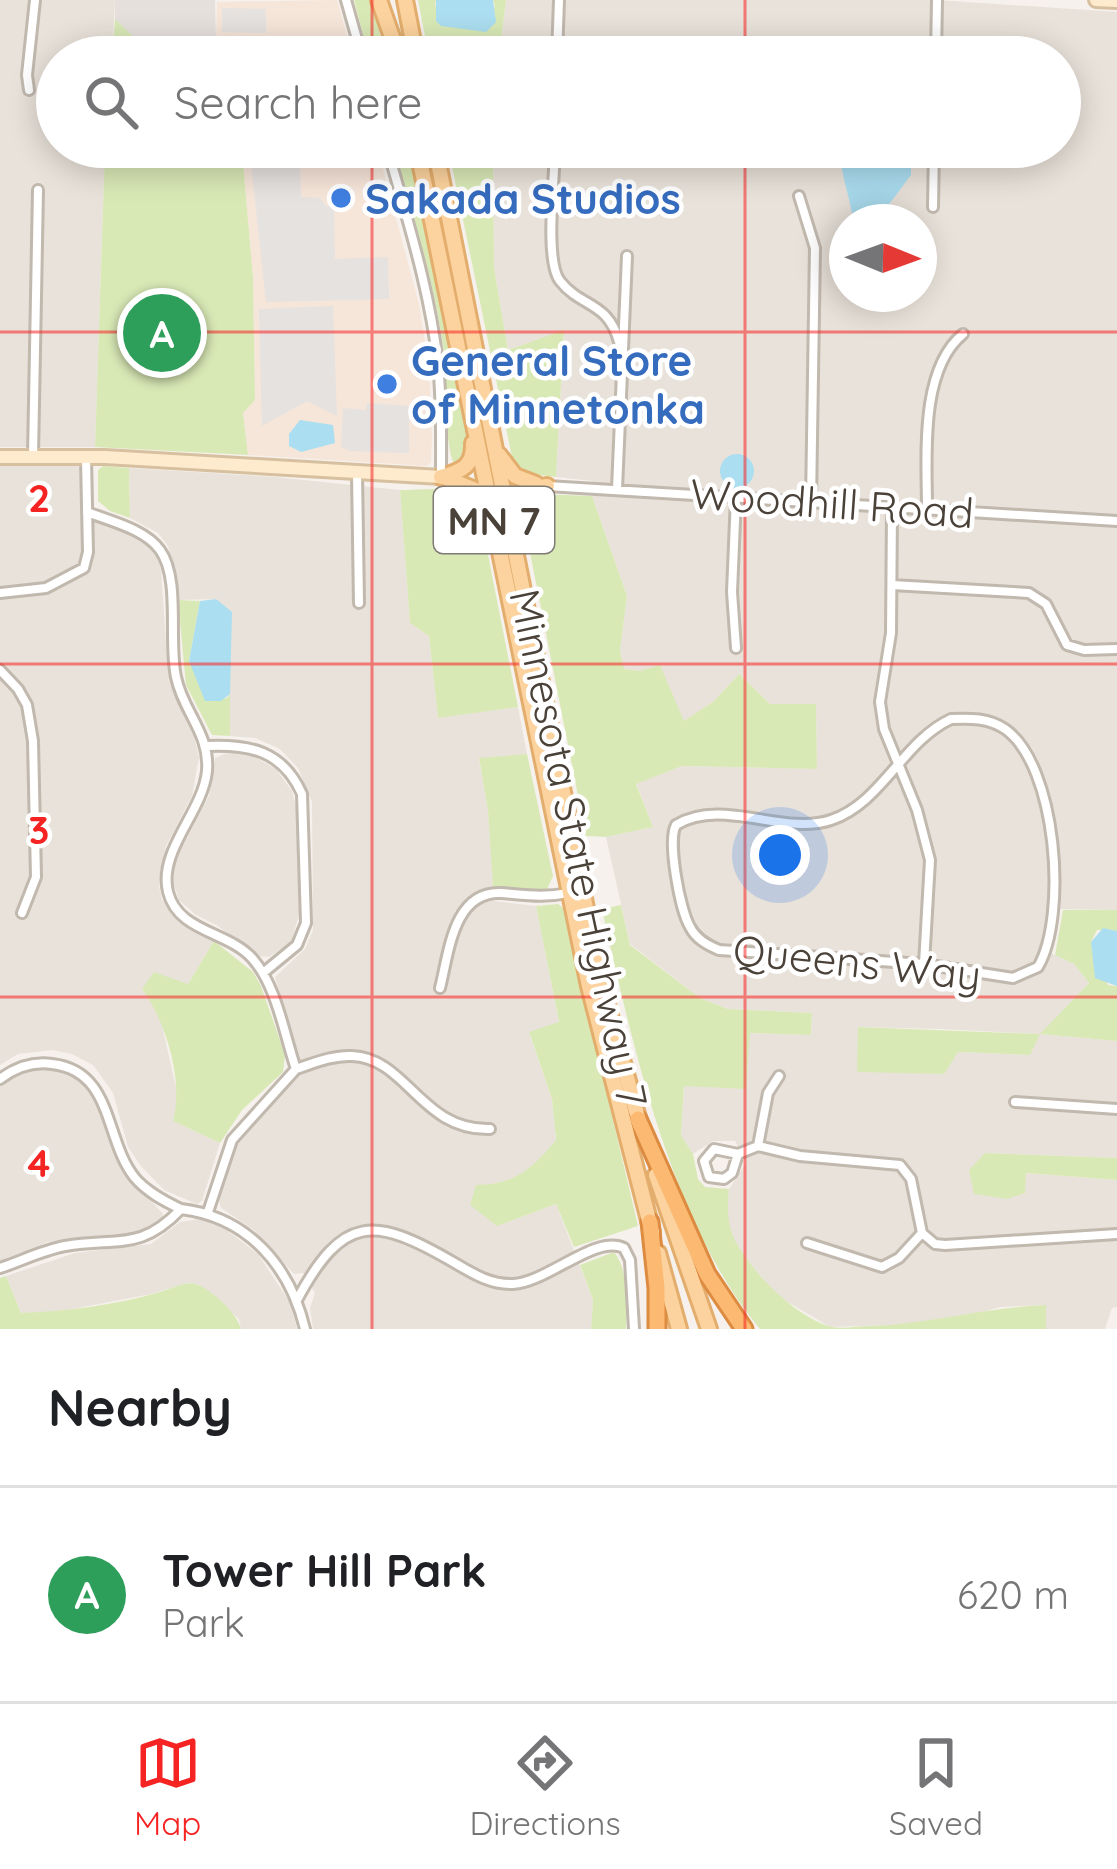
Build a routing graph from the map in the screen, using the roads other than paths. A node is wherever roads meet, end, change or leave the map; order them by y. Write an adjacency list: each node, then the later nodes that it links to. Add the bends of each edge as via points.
1 (35, 0): 14 (street)
2 (346, 0): 9 (street)
3 (383, 0): 10 (main road)
4 (405, 0): 11 (main road)
5 (559, 0): 12 (street)
6 (937, 0): 13 (street)
7 (1096, 0): 8 (street)
8 (1117, 1)
9 (356, 36)
10 (393, 36)
11 (412, 36)
12 (558, 36)
13 (936, 36)
14 (29, 90)
15 (393, 168): 32 (street, via 435,339)
16 (421, 168): 26 (main road, Minnesota State Highway 7 / MN 7)
17 (439, 168): 27 (main road, Minnesota State Highway 7 / MN 7)
18 (555, 168): 25 (street, via 555,272 605,313)
19 (934, 168): 22 (street)
20 (38, 190): 28 (street)
21 (799, 196): 36 (street, via 815,248)
22 (933, 204)
23 (627, 256): 25 (street)
24 (963, 334): 38 (street, via 951,344 928,410)
25 (620, 349): 34 (street)
26 (471, 408): 32 (main road, via 473,456 460,472); 41 (main road, Minnesota State Highway 7 / MN 7)
27 (494, 447): 33 (main road, via 515,476); 41 (main road, Minnesota State Highway 7 / MN 7)
28 (33, 456): 29 (street); 30 (street)
29 (0, 457)
30 (86, 457): 31 (street); 39 (street)
31 (357, 473): 32 (street); 44 (street)
32 (441, 477): 41 (main road, via 475,490)
33 (548, 486): 34 (street, Woodhill Road); 41 (main road, via 525,490 514,534)
34 (617, 489): 35 (street, Woodhill Road)
35 (736, 497): 36 (street, Woodhill Road); 45 (street)
36 (811, 502): 37 (street, Woodhill Road)
37 (892, 508): 38 (street, Woodhill Road); 42 (street)
38 (927, 509): 40 (street, Woodhill Road)
39 (87, 512): 43 (street, via 87,560 78,574 46,588); 48 (street, via 150,540 166,562 176,680)
40 (1117, 521)
41 (504, 535): 50 (main road, Minnesota State Highway 7 / MN 7); 60 (main road, Minnesota State Highway 7 / MN 7)
42 (892, 585): 46 (street, via 1029,593 1046,604 1067,645); 49 (street, via 880,702)
43 (0, 592)
44 (359, 604)
45 (736, 648)
46 (1117, 649)
47 (0, 670): 51 (street, via 27,706 33,741 36,878)
48 (206, 746): 53 (street, via 204,787 167,871 170,898 185,919 237,946); 53 (street, via 272,755 302,794 306,923 297,945)
49 (899, 762): 52 (street, via 930,860); 52 (street, Queens Way, via 951,719 1002,726 1022,746 1053,838 1055,886 1038,967 1013,978); 52 (street, Queens Way, via 833,820 696,816 672,829 686,917 706,945)
50 (570, 893): 54 (street, via 473,900 459,918); 66 (main road, Minnesota State Highway 7 / MN 7)
51 (22, 913)
52 (924, 964)
53 (263, 973): 55 (street)
54 (440, 988)
55 (296, 1069): 61 (street, via 360,1057 384,1067 453,1125); 65 (street, via 232,1140)
56 (779, 1076): 62 (street)
57 (0, 1079): 64 (street, via 31,1064 77,1072 100,1094 135,1178)
58 (1015, 1102): 59 (street)
59 (1117, 1109)
60 (638, 1120): 76 (main road, Minnesota State Highway 7 / MN 7); 77 (highway, via 707,1274)
61 (490, 1129)
62 (758, 1146): 63 (street); 67 (street, via 900,1165 911,1179)
63 (738, 1154): 63 (street, via 714,1149 704,1162 709,1177 732,1173)
64 (181, 1209): 65 (street); 70 (street, via 137,1241 67,1246)
65 (208, 1212): 71 (street, via 259,1245)
66 (650, 1222): 74 (highway); 75 (main road, Minnesota State Highway 7 / MN 7)
67 (922, 1233): 68 (street, via 945,1245); 69 (street, via 882,1267)
68 (1117, 1234)
69 (807, 1243)
70 (0, 1268)
71 (297, 1300): 72 (street); 73 (street, via 328,1251 374,1229 402,1233 502,1284 535,1280 592,1250 620,1245 630,1260)
72 (304, 1329)
73 (634, 1329)
74 (657, 1329)
75 (680, 1329)
76 (709, 1329)
77 (744, 1329)

